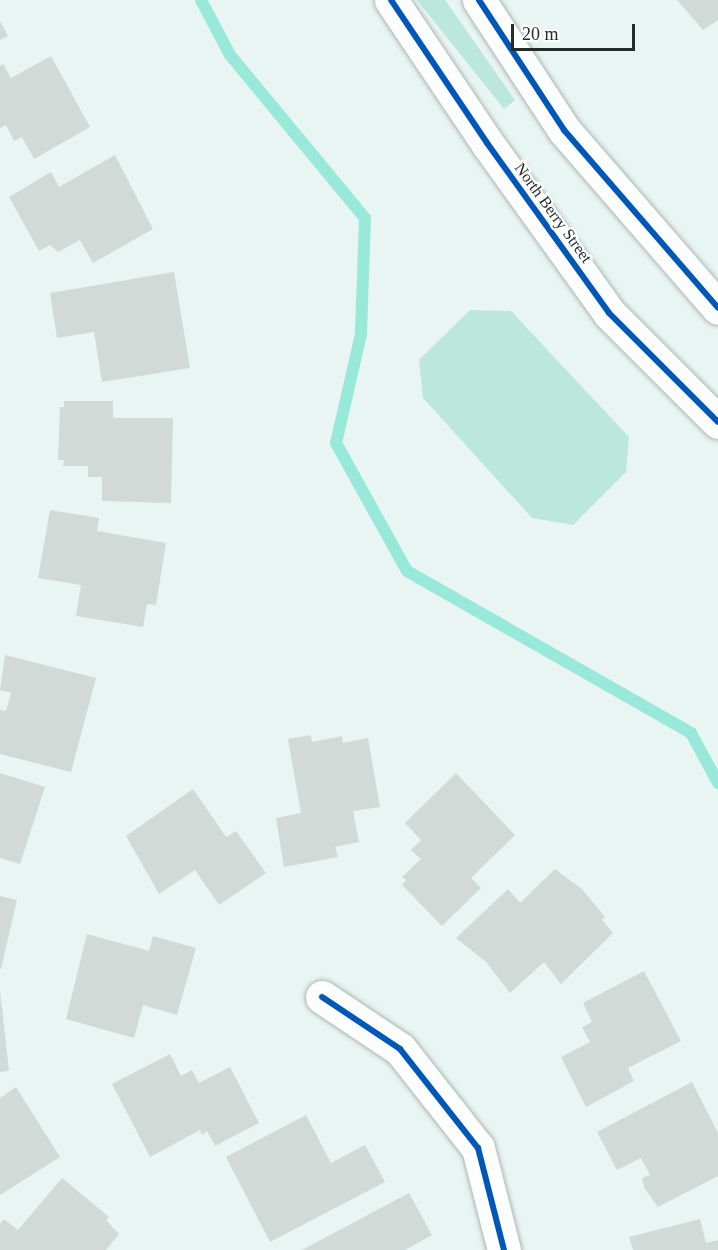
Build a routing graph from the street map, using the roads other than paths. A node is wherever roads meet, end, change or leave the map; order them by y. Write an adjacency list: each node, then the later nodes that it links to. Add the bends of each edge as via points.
1 (391, 0): 4 (street, North Berry Street, via 609,313)
2 (479, 0): 3 (street, via 564,130)
3 (718, 308)
4 (718, 422)
5 (322, 997): 6 (street, via 400,1049 478,1148)
6 (504, 1250)

